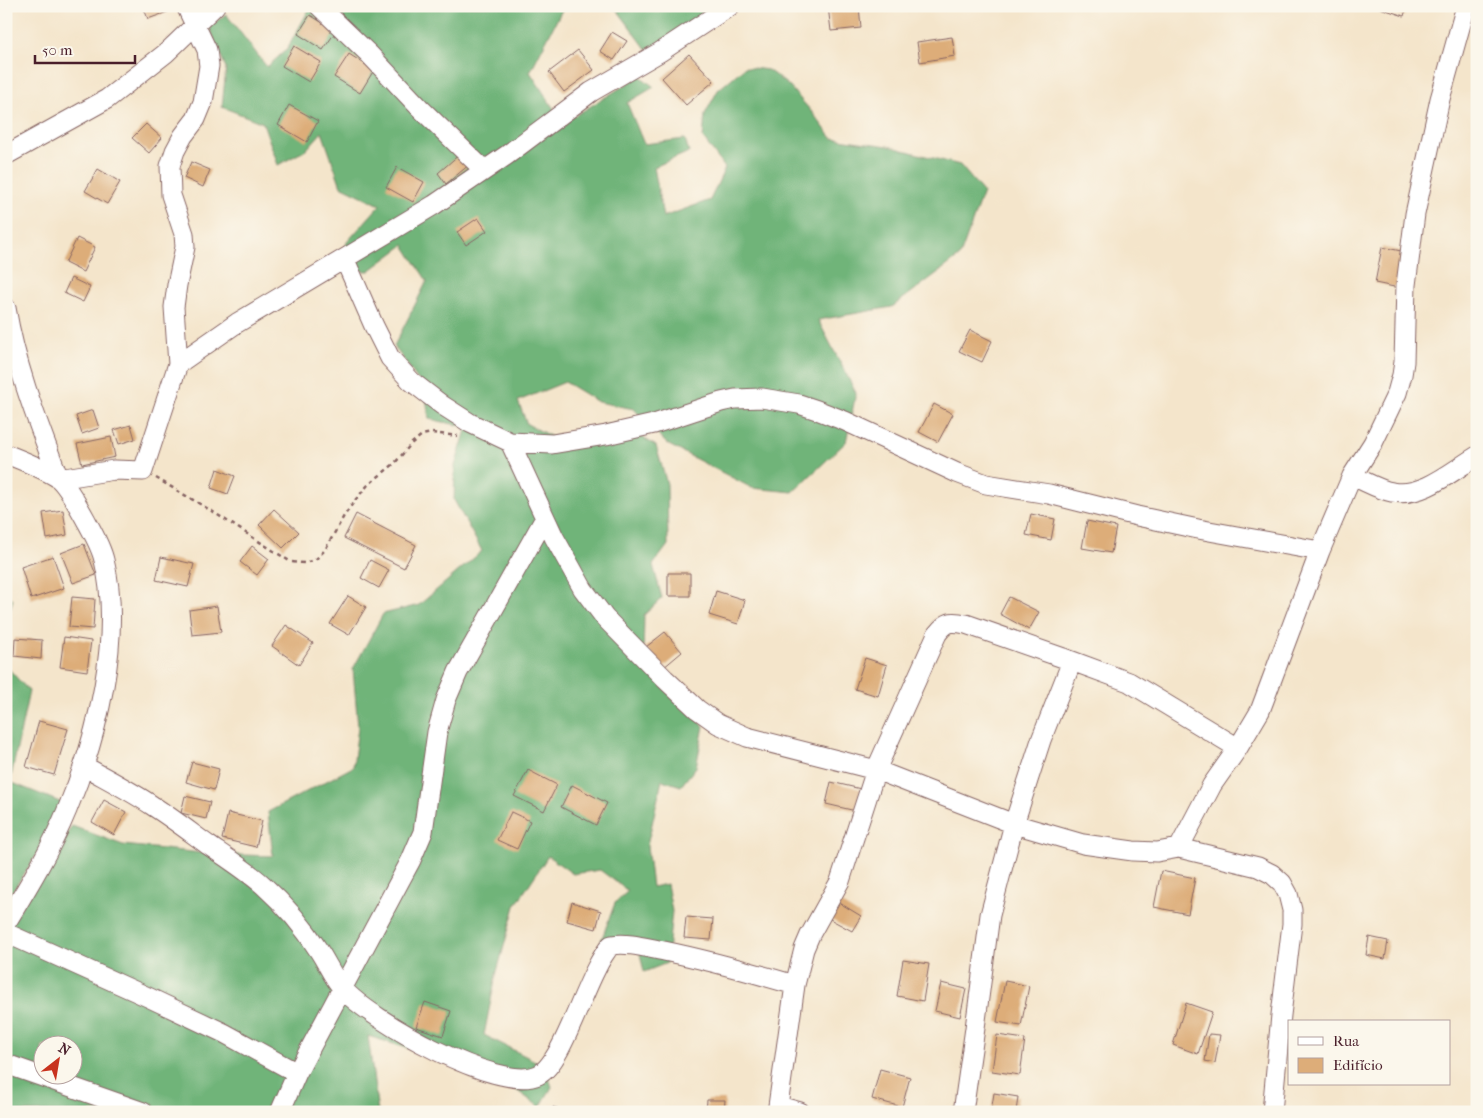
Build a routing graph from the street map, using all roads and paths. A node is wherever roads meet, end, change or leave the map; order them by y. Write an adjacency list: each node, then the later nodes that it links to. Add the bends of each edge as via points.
1 (186, 6): 6 (street)
2 (216, 6): 6 (street)
3 (319, 6): 8 (street)
4 (730, 6): 8 (street, via 591,92)
5 (1466, 6): 17 (street, via 1440,99 1415,214 1406,285 1402,375 1373,443)
6 (195, 25): 7 (street, via 107,99); 11 (street, via 207,50 207,83 196,119 183,136 170,166 171,195 185,247 174,307)
7 (6, 155)
8 (484, 170): 9 (street)
9 (345, 260): 11 (street, via 237,323); 13 (street, via 390,358 411,381 442,405)
10 (6, 308): 18 (street, via 22,379)
11 (178, 364): 16 (street)
12 (465, 436): 16 (path, via 422,435 356,499 325,550 315,560 304,563 291,562)
13 (510, 442): 19 (street); 20 (street, via 552,444 606,435 654,424 721,402 762,398 817,410 986,484 1049,494 1163,522)
14 (6, 454): 18 (street)
15 (1477, 456): 17 (street, via 1422,490 1406,494 1390,492)
16 (143, 471): 18 (street, via 114,470)
17 (1352, 476): 20 (street)
18 (59, 479): 23 (street, via 82,512 104,558 110,596 105,680)
19 (545, 518): 24 (street, via 583,589 605,618 697,709 718,724 747,736); 30 (street, via 454,681 437,732 423,832)
20 (1320, 551): 22 (street, via 1260,711)
21 (1072, 660): 22 (street, via 1145,690); 24 (street, via 966,624 954,622 944,625 936,634); 25 (street, via 1041,740)
22 (1238, 748): 26 (street, via 1212,785)
23 (84, 766): 27 (street, via 49,848); 30 (street, via 152,805 262,885 292,915)
24 (876, 770): 25 (street); 29 (street, via 840,881 810,935)
25 (1014, 824): 26 (street, via 1111,849 1157,852); 37 (street, via 990,915)
26 (1179, 848): 38 (street, via 1258,868 1272,874 1288,894 1292,924)
27 (6, 923)
28 (6, 934): 32 (street, via 224,1033)
29 (795, 985): 30 (street, via 710,960 634,945 611,946 599,961 548,1068 537,1076 522,1078 481,1069 436,1050 379,1019); 36 (street, via 778,1106)
30 (343, 989): 32 (street)
31 (6, 1064): 33 (street)
32 (297, 1073): 35 (street)
33 (96, 1104): 34 (street)
34 (143, 1112)
35 (280, 1112)
36 (800, 1112)
37 (963, 1112)
38 (1272, 1112)

